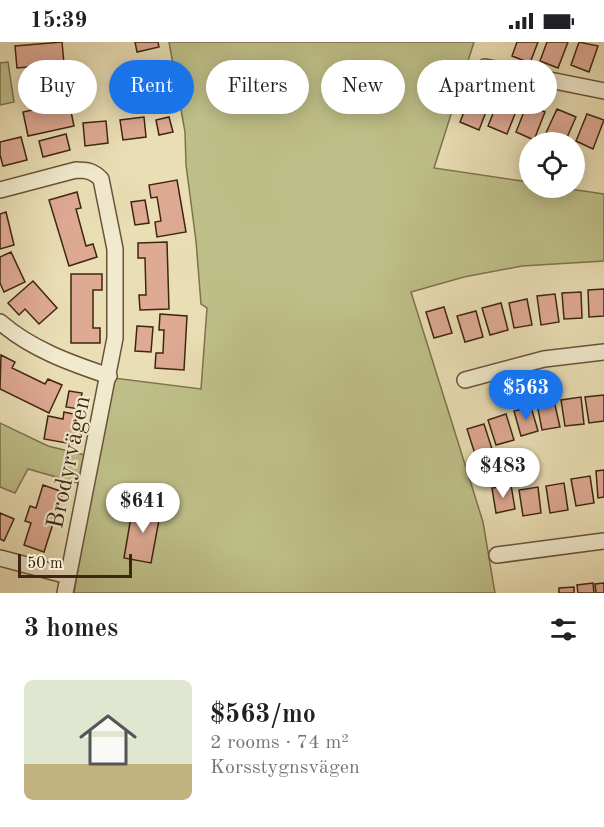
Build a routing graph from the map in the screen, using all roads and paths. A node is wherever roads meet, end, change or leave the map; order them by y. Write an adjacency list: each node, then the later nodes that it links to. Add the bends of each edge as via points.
1 (557, 81): 2 (street)
2 (604, 91)
3 (0, 190): 6 (street, Brodyrvägen, via 76,170 95,172 101,179 115,249 115,338)
4 (0, 322): 6 (street, Brodyrvägen, via 46,352)
5 (604, 352): 7 (street, via 544,359)
6 (109, 376): 11 (street, Brodyrvägen)
7 (465, 380)
8 (604, 542): 9 (street)
9 (497, 555)
10 (0, 558): 11 (street)
11 (68, 576): 12 (street, Brodyrvägen)
12 (65, 593)

